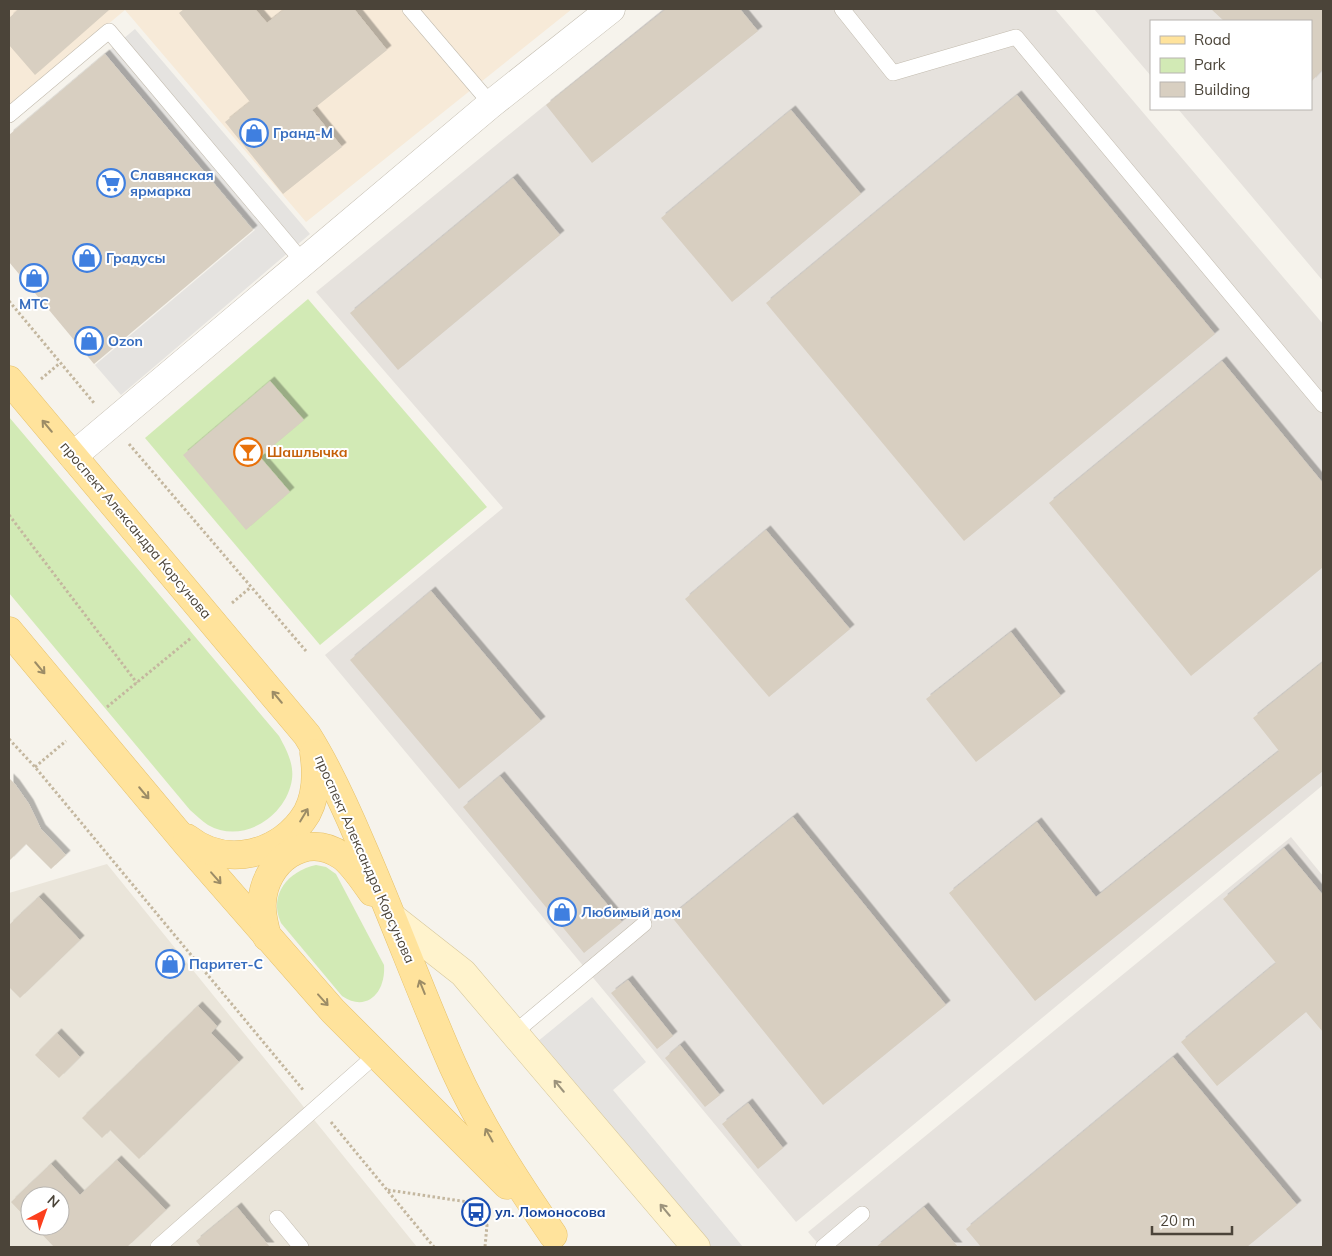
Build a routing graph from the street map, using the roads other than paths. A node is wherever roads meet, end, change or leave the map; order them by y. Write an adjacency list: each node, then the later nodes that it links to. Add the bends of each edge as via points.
1 (410, 9): 4 (lane)
2 (611, 9): 4 (street)
3 (842, 9): 8 (lane, via 893,73 1016,37)
4 (491, 104): 6 (street)
5 (9, 115): 6 (lane, via 108,30)
6 (303, 262): 9 (street)
7 (9, 380): 9 (main road, проспект Александра Корсунова, one-way to 7)
8 (1323, 405)
9 (73, 456): 11 (main road, проспект Александра Корсунова, one-way to 9)
10 (13, 639): 12 (main road, проспект Александра Корсунова, one-way to 12)
11 (307, 735): 12 (main road, one-way to 11, via 198,847 228,855 259,852 288,836 308,812 316,780 313,748); 13 (main road, проспект Александра Корсунова, via 337,790)
12 (173, 828): 15 (main road, проспект Александра Корсунова, one-way to 15)
13 (393, 918): 15 (main road, via 344,857 317,846 305,847 282,858 267,880 262,903); 16 (street, via 463,973); 20 (main road, проспект Александра Корсунова, one-way to 13, via 503,1159 476,1111 454,1067)
14 (644, 924): 16 (lane)
15 (267, 937): 17 (main road, проспект Александра Корсунова, one-way to 17)
16 (514, 1034): 23 (street, one-way to 16)
17 (376, 1054): 20 (main road, проспект Александра Корсунова); 21 (lane)
18 (862, 1214): 24 (lane)
19 (276, 1218): 22 (lane)
20 (559, 1241)
21 (158, 1247)
22 (301, 1247)
23 (696, 1247)
24 (823, 1247)

